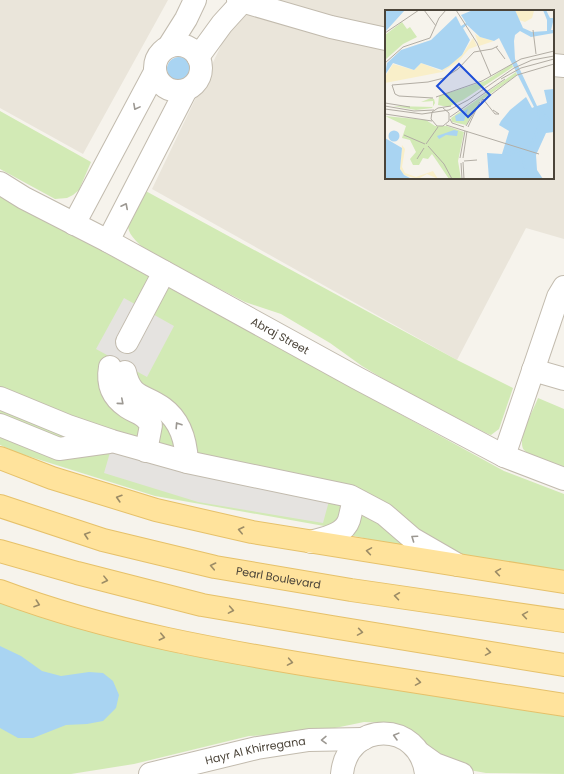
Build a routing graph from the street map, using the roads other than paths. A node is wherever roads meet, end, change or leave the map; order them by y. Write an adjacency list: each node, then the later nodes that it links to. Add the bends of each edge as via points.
1 (195, 0): 4 (street)
2 (240, 1): 3 (street, via 330,27); 5 (street)
3 (385, 39)
4 (169, 46): 5 (street, via 186,46); 8 (street, via 157,56)
5 (198, 57): 9 (street, via 201,69 199,76 192,87)
6 (554, 65): 7 (street)
7 (564, 66)
8 (154, 72): 9 (street, via 163,86 170,90); 11 (street, one-way to 11)
9 (186, 90): 12 (street, one-way to 9)
10 (2, 187): 11 (street, Abraj Street)
11 (74, 224): 12 (street, Abraj Street)
12 (108, 241): 13 (street, Abraj Street)
13 (164, 272): 15 (street); 22 (street, Abraj Street)
14 (564, 287): 16 (street, via 558,296)
15 (127, 342)
16 (533, 370): 17 (street); 22 (street)
17 (564, 379)
18 (0, 398): 20 (street)
19 (0, 425): 20 (street, via 59,449)
20 (112, 442): 21 (street)
21 (146, 451): 24 (street); 24 (street, one-way to 21, via 187,446 183,433 173,417 163,408 132,390 118,369 109,376 115,397 147,418 151,425)
22 (504, 456): 25 (street, Abraj Street)
23 (0, 458): 28 (main road, one-way to 23, via 252,532 156,510 52,478)
24 (187, 462): 26 (street, via 346,495)
25 (564, 479)
26 (354, 499): 28 (street, via 348,522 343,530); 30 (street, one-way to 26, via 413,538 384,514)
27 (0, 506): 33 (main road, Pearl Boulevard, one-way to 27, via 215,567 103,540)
28 (311, 542): 30 (main road, one-way to 28)
29 (0, 551): 34 (main road, one-way to 34, via 202,604)
30 (459, 566): 31 (main road, one-way to 30)
31 (564, 582)
32 (0, 591): 35 (main road, one-way to 35, via 120,628 207,648)
33 (564, 621)
34 (564, 665)
35 (564, 705)
36 (363, 739): 37 (street, one-way to 36, via 414,746 395,734 384,733); 38 (street, Hayr Al Khirregana, one-way to 38, via 309,740 257,748); 39 (street, via 347,756)
37 (424, 764): 40 (street, via 435,764)
38 (150, 774)
39 (342, 774)
40 (462, 774)

